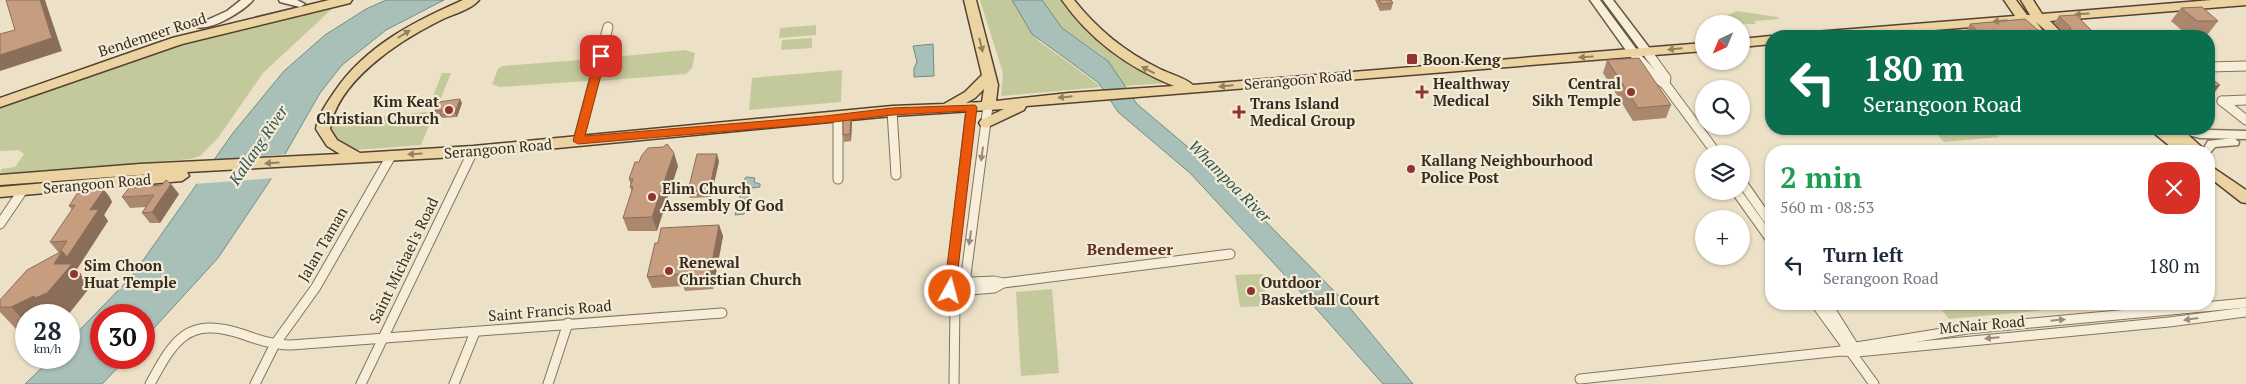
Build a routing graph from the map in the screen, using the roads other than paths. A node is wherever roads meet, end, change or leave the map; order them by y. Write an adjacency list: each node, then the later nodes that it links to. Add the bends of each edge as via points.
1 (248, 0): 16 (main road, via 230,13)
2 (284, 0): 13 (main road)
3 (322, 0): 13 (main road, Bendemeer Road)
4 (346, 0): 33 (main road, Bendemeer Road, via 177,41)
5 (472, 0): 53 (main road, one-way to 5, via 332,143 323,129 330,109 346,83 374,55 396,39)
6 (970, 0): 27 (main road, one-way to 27)
7 (1068, 0): 29 (main road, one-way to 7, via 1128,58 1090,26)
8 (1595, 0): 24 (main road)
9 (1608, 0): 24 (main road)
10 (2010, 0): 14 (main road)
11 (2027, 0): 15 (main road)
12 (2246, 1): 15 (main road, one-way to 15)
13 (300, 4): 16 (main road, Bendemeer Road)
14 (2023, 18): 15 (main road); 18 (main road, one-way to 18); 19 (main road)
15 (2039, 18): 20 (main road)
16 (201, 25): 30 (main road, Bendemeer Road)
17 (608, 27): 45 (street)
18 (1884, 30)
19 (2035, 30)
20 (2052, 30)
21 (1765, 41): 22 (main road)
22 (1750, 42)
23 (1695, 48): 24 (main road, Serangoon Road, one-way to 24)
24 (1641, 53): 28 (street, via 1656,78); 28 (street, via 1666,78); 29 (main road, Serangoon Road, one-way to 29)
25 (2246, 66): 26 (street)
26 (2215, 67)
27 (989, 76): 34 (main road); 36 (main road, via 970,95)
28 (1665, 84): 47 (street)
29 (1193, 89): 32 (main road, Serangoon Road, one-way to 32)
30 (0, 92)
31 (2246, 100): 39 (street, via 2222,101)
32 (1032, 101): 34 (main road, Serangoon Road); 40 (main road)
33 (0, 103)
34 (988, 106): 35 (main road, Serangoon Road); 40 (street)
35 (971, 107): 36 (main road, Serangoon Road); 74 (street)
36 (941, 108): 37 (main road, Serangoon Road)
37 (892, 111): 38 (main road, Serangoon Road); 56 (street)
38 (838, 118): 45 (main road, Serangoon Road); 58 (street)
39 (2246, 120)
40 (986, 123): 70 (street, one-way to 70)
41 (2215, 134): 42 (street)
42 (2246, 134)
43 (2164, 135): 48 (main road)
44 (2179, 135): 49 (main road)
45 (578, 141): 51 (main road, Serangoon Road)
46 (2246, 142): 50 (street)
47 (1710, 145)
48 (2177, 145)
49 (2192, 145)
50 (2211, 145)
51 (473, 150): 52 (main road, Serangoon Road, one-way to 52); 85 (street, Saint Michael's Road)
52 (391, 156): 53 (main road, Serangoon Road); 86 (street, Jalan Taman, via 316,287)
53 (357, 158): 55 (main road, Serangoon Road, one-way to 55)
54 (2215, 163): 60 (main road)
55 (193, 170): 59 (main road, Serangoon Road); 61 (main road, Serangoon Road)
56 (896, 175)
57 (2215, 175): 64 (main road)
58 (838, 179)
59 (0, 180)
60 (2246, 186)
61 (23, 190): 62 (main road, Serangoon Road); 67 (street)
62 (0, 192)
63 (1750, 194): 66 (street)
64 (2246, 198)
65 (1742, 200): 68 (street)
66 (1765, 215)
67 (0, 224)
68 (1765, 232)
69 (1230, 254): 72 (street)
70 (967, 268): 71 (street); 73 (street)
71 (984, 281): 72 (street); 73 (street)
72 (1003, 283): 73 (street, via 994,288)
73 (964, 286): 74 (street); 75 (street)
74 (951, 287): 75 (street)
75 (955, 303): 94 (street)
76 (2246, 304): 77 (street, McNair Road, one-way to 76)
77 (2215, 307)
78 (1820, 310): 87 (street)
79 (1830, 310): 87 (street)
80 (2179, 310): 87 (street, McNair Road, one-way to 80, via 1967,329)
81 (2246, 312): 87 (street, McNair Road, one-way to 87)
82 (722, 314): 83 (street, Saint Francis Road)
83 (568, 323): 84 (street, Saint Francis Road); 93 (street)
84 (475, 332): 85 (street, Saint Francis Road); 92 (street)
85 (380, 340): 86 (street); 91 (street, Saint Michael's Road)
86 (275, 344): 89 (street, via 222,328 196,329 174,342); 90 (street, Jalan Taman)
87 (1851, 351): 88 (street, McNair Road); 95 (street)
88 (1580, 379)
89 (150, 384)
90 (255, 384)
91 (360, 384)
92 (454, 384)
93 (548, 384)
94 (954, 384)
95 (1874, 384)

